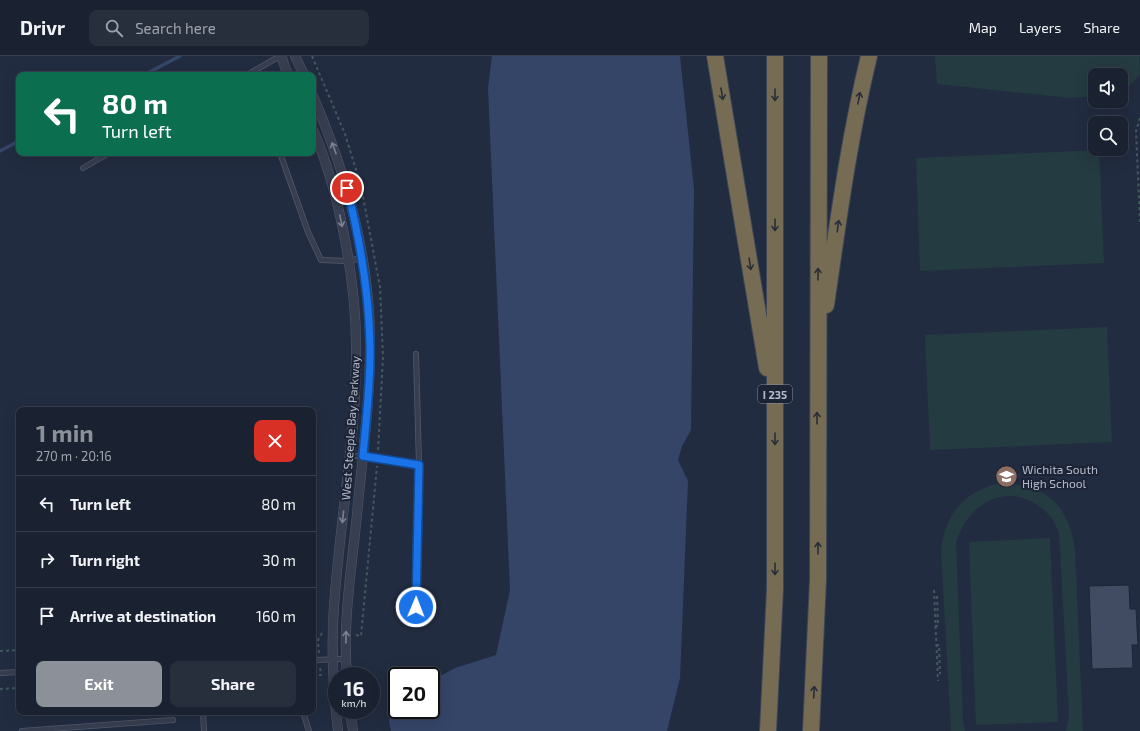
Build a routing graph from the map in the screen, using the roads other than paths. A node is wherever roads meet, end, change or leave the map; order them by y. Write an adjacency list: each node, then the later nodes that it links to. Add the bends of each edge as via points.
1 (280, 56): 7 (lane); 8 (street)
2 (296, 56): 9 (street)
3 (715, 56): 19 (highway, one-way to 19)
4 (775, 56): 19 (highway, I 235, one-way to 19)
5 (819, 56): 18 (highway, one-way to 5)
6 (869, 56): 18 (highway, one-way to 6, via 847,164 859,94)
7 (253, 72)
8 (287, 72)
9 (303, 72)
10 (316, 104): 15 (street, West Steeple Bay Parkway, one-way to 10, via 343,173)
11 (316, 137): 16 (street, West Steeple Bay Parkway, one-way to 16, via 341,220)
12 (104, 156): 14 (lane)
13 (281, 156): 16 (lane, via 308,232 321,260)
14 (83, 168)
15 (362, 258): 16 (lane); 21 (street, West Steeple Bay Parkway, via 370,347)
16 (348, 261): 20 (street, West Steeple Bay Parkway, via 356,344)
17 (416, 354): 22 (lane)
18 (818, 362): 41 (highway, one-way to 18, via 818,580)
19 (775, 415): 40 (highway, I 235, one-way to 40, via 776,589)
20 (349, 456): 21 (lane); 24 (street, West Steeple Bay Parkway, one-way to 24, via 334,607)
21 (363, 456): 22 (lane); 25 (street, West Steeple Bay Parkway, one-way to 21, via 346,625)
22 (419, 465): 23 (lane)
23 (416, 607)
24 (332, 659): 25 (lane); 26 (lane); 38 (street, West Steeple Bay Parkway)
25 (346, 659): 27 (street, West Steeple Bay Parkway)
26 (316, 660)
27 (346, 667)
28 (16, 672): 29 (lane)
29 (0, 673)
30 (203, 715): 36 (lane)
31 (304, 715): 37 (lane)
32 (351, 719): 39 (street)
33 (173, 720): 34 (lane)
34 (76, 729): 35 (lane)
35 (22, 731)
36 (204, 731)
37 (309, 731)
38 (338, 731)
39 (353, 731)
40 (768, 731)
41 (811, 731)

